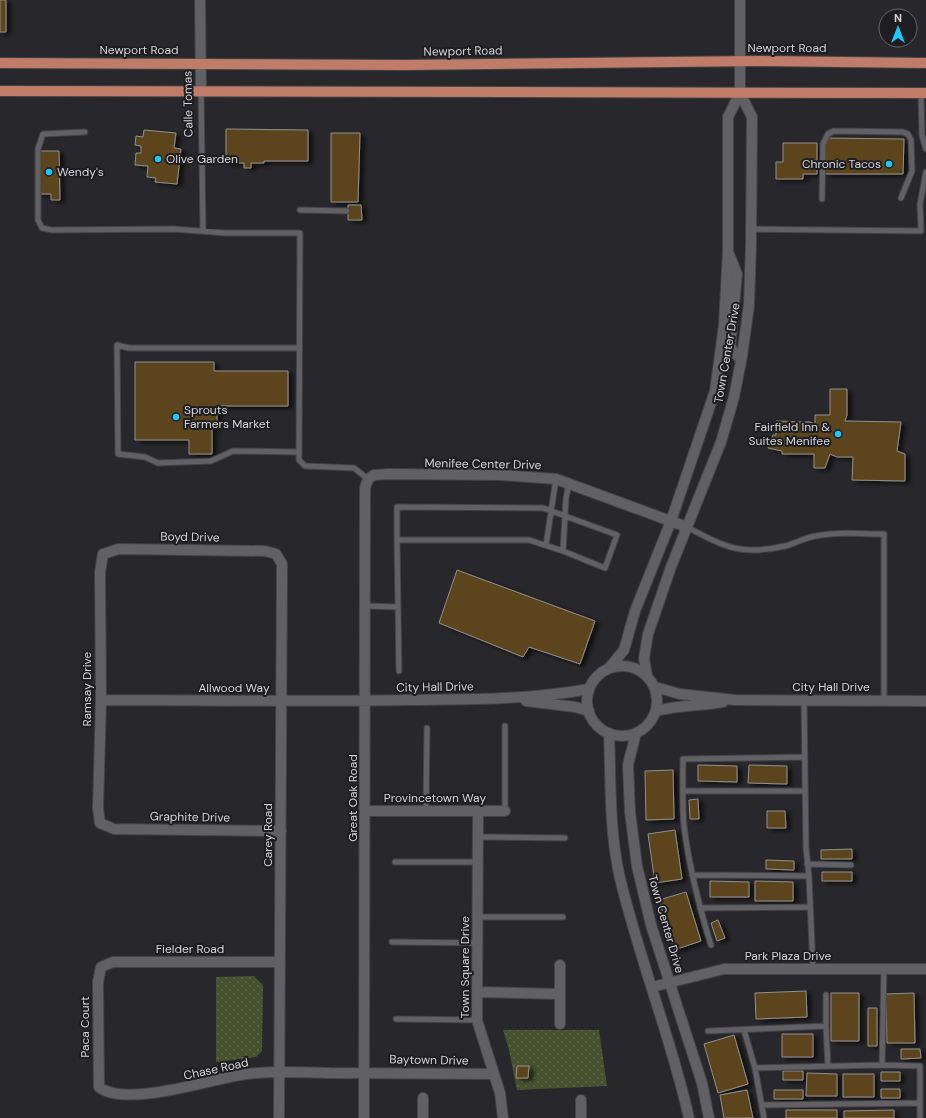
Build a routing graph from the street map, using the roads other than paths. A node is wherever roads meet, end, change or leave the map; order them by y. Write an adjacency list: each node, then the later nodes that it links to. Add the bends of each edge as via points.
1 (200, 0): 6 (street, Calle Tomas)
2 (740, 0): 3 (street, Town Center Drive)
3 (740, 61): 4 (main road, Newport Road); 6 (main road, Newport Road, via 404,65); 9 (street, Town Center Drive)
4 (926, 62)
5 (0, 63): 6 (main road, Newport Road)
6 (200, 63): 7 (street, Calle Tomas)
7 (201, 90): 8 (main road); 9 (main road); 19 (lane, Calle Tomas)
8 (0, 91)
9 (740, 93): 10 (main road); 18 (street, Town Center Drive, via 752,117); 20 (street, Town Center Drive, via 728,117)
10 (923, 93): 12 (lane, via 922,135)
11 (85, 132): 19 (lane, via 51,132 43,134 40,139 38,220 42,228)
12 (926, 149)
13 (926, 172): 18 (lane, via 920,204 921,231)
14 (901, 198): 15 (lane, via 912,171 911,140 908,134 834,131 828,134 823,144)
15 (822, 199)
16 (300, 210): 17 (lane)
17 (347, 211)
18 (751, 229): 22 (street, Town Center Drive, via 749,305)
19 (203, 231): 21 (lane, via 300,233)
20 (728, 251): 22 (street, via 737,274 730,347); 29 (street, Town Center Drive, via 724,325 715,391)
21 (300, 348): 23 (lane); 23 (lane, via 117,346 118,454 145,458 158,463 211,461 233,451)
22 (741, 360): 30 (street, Town Center Drive, via 721,442)
23 (299, 452): 24 (lane, via 298,460 305,466 354,468)
24 (368, 479): 25 (street, Menifee Center Drive, via 374,475 388,474 501,475); 36 (street, Great Oak Road, via 365,488)
25 (556, 479): 26 (street, Menifee Center Drive); 27 (lane)
26 (569, 483): 28 (lane); 29 (street, Menifee Center Drive)
27 (550, 511): 28 (lane); 31 (lane, via 543,508 398,507); 32 (lane)
28 (565, 516): 33 (lane); 33 (lane, via 617,535 605,568)
29 (672, 521): 30 (street, Menifee Center Drive); 38 (street, Town Center Drive, via 635,611 624,650)
30 (687, 527): 40 (street, Town Center Drive, via 648,634 644,658); 49 (lane, via 726,547 756,551 786,546 810,537 884,534)
31 (397, 540): 32 (lane, via 529,540); 37 (lane)
32 (546, 545): 33 (lane)
33 (563, 550)
34 (103, 554): 35 (street, Boyd Drive, via 119,549 265,551); 44 (street, Ramsay Drive, via 100,572)
35 (276, 554): 47 (street, Carey Road, via 282,564)
36 (366, 606): 37 (lane); 48 (street, Great Oak Road)
37 (398, 607): 39 (lane)
38 (609, 668): 40 (street, Town Center Drive, via 629,666); 42 (street, Town Center Drive, via 598,675)
39 (399, 671)
40 (648, 676): 41 (street, Town Center Drive)
41 (655, 687): 45 (street, City Hall Drive, via 680,694); 52 (street, Town Center Drive)
42 (589, 689): 43 (street, City Hall Drive); 51 (street)
43 (504, 699): 48 (street, City Hall Drive); 51 (street, City Hall Drive, via 575,707)
44 (101, 700): 47 (street, Allwood Way); 64 (street, Ramsay Drive, via 98,808)
45 (735, 700): 46 (street, City Hall Drive); 52 (street, City Hall Drive)
46 (804, 700): 49 (street, City Hall Drive); 57 (lane)
47 (282, 701): 48 (street, Allwood Way); 65 (street, Carey Road)
48 (366, 701): 60 (street, Great Oak Road)
49 (884, 701): 50 (street, City Hall Drive)
50 (926, 701)
51 (588, 711): 55 (street, via 596,724)
52 (656, 711): 56 (street, via 648,724)
53 (505, 726): 61 (lane)
54 (427, 728): 62 (lane)
55 (609, 733): 56 (street, via 619,736); 88 (street, via 612,825 620,878)
56 (636, 733): 87 (street, Town Center Drive, via 628,765 630,812 637,866 651,925)
57 (804, 757): 58 (lane, via 683,759); 59 (lane)
58 (683, 791): 59 (lane); 72 (lane, via 684,824)
59 (804, 791): 70 (lane)
60 (366, 811): 62 (street, Provincetown Way); 102 (street, Great Oak Road)
61 (505, 811): 63 (street, Provincetown Way)
62 (426, 812): 63 (street, Provincetown Way)
63 (478, 812): 66 (street, Town Square Drive)
64 (100, 824): 65 (street, Graphite Drive, via 114,829)
65 (281, 831): 81 (street, Carey Road)
66 (478, 837): 67 (lane); 69 (street, Town Square Drive)
67 (565, 838)
68 (395, 862): 69 (lane)
69 (478, 862): 76 (street, Town Square Drive)
70 (808, 864): 71 (lane); 73 (lane)
71 (851, 865)
72 (692, 875): 73 (lane); 75 (lane)
73 (809, 876): 74 (lane)
74 (810, 907): 75 (lane); 84 (lane)
75 (700, 908): 80 (lane)
76 (478, 917): 77 (lane); 79 (street, Town Square Drive)
77 (563, 917)
78 (392, 942): 79 (lane)
79 (478, 943): 89 (street, Town Square Drive)
80 (711, 945)
81 (280, 962): 83 (street, Fielder Road, via 113,962); 101 (street, Carey Road)
82 (560, 965): 90 (street)
83 (101, 967): 104 (street, Paca Court, via 98,982)
84 (813, 969): 85 (street, Park Plaza Drive); 87 (street, Park Plaza Drive, via 724,969)
85 (884, 969): 86 (street, Park Plaza Drive); 98 (lane)
86 (926, 969)
87 (669, 983): 88 (street, Park Plaza Drive); 115 (street, Town Center Drive, via 702,1083)
88 (652, 987): 114 (street, via 681,1082)
89 (478, 992): 90 (street); 93 (street, Town Square Drive)
90 (560, 994): 94 (street)
91 (826, 995): 95 (lane)
92 (396, 1019): 93 (lane)
93 (478, 1020): 103 (street, Town Square Drive)
94 (560, 1024)
95 (826, 1026): 96 (lane); 99 (lane)
96 (744, 1030): 97 (lane); 100 (lane)
97 (708, 1031)
98 (882, 1065): 99 (lane); 107 (lane, via 920,1066)
99 (828, 1066): 100 (lane)
100 (755, 1068): 108 (lane)
101 (280, 1072): 102 (street, Chase Road); 104 (street, Chase Road, via 235,1076 180,1090 145,1094 111,1093); 109 (street, Carey Road)
102 (365, 1073): 103 (street, Baytown Drive); 110 (street, Great Oak Road)
103 (494, 1074): 112 (street, Town Square Drive, via 500,1092)
104 (99, 1087)
105 (423, 1098): 111 (street)
106 (581, 1100): 113 (street)
107 (920, 1103): 108 (lane); 117 (lane)
108 (762, 1105): 116 (lane)
109 (279, 1118)
110 (364, 1118)
111 (423, 1118)
112 (503, 1118)
113 (581, 1118)
114 (689, 1118)
115 (709, 1118)
116 (764, 1118)
117 (920, 1118)

